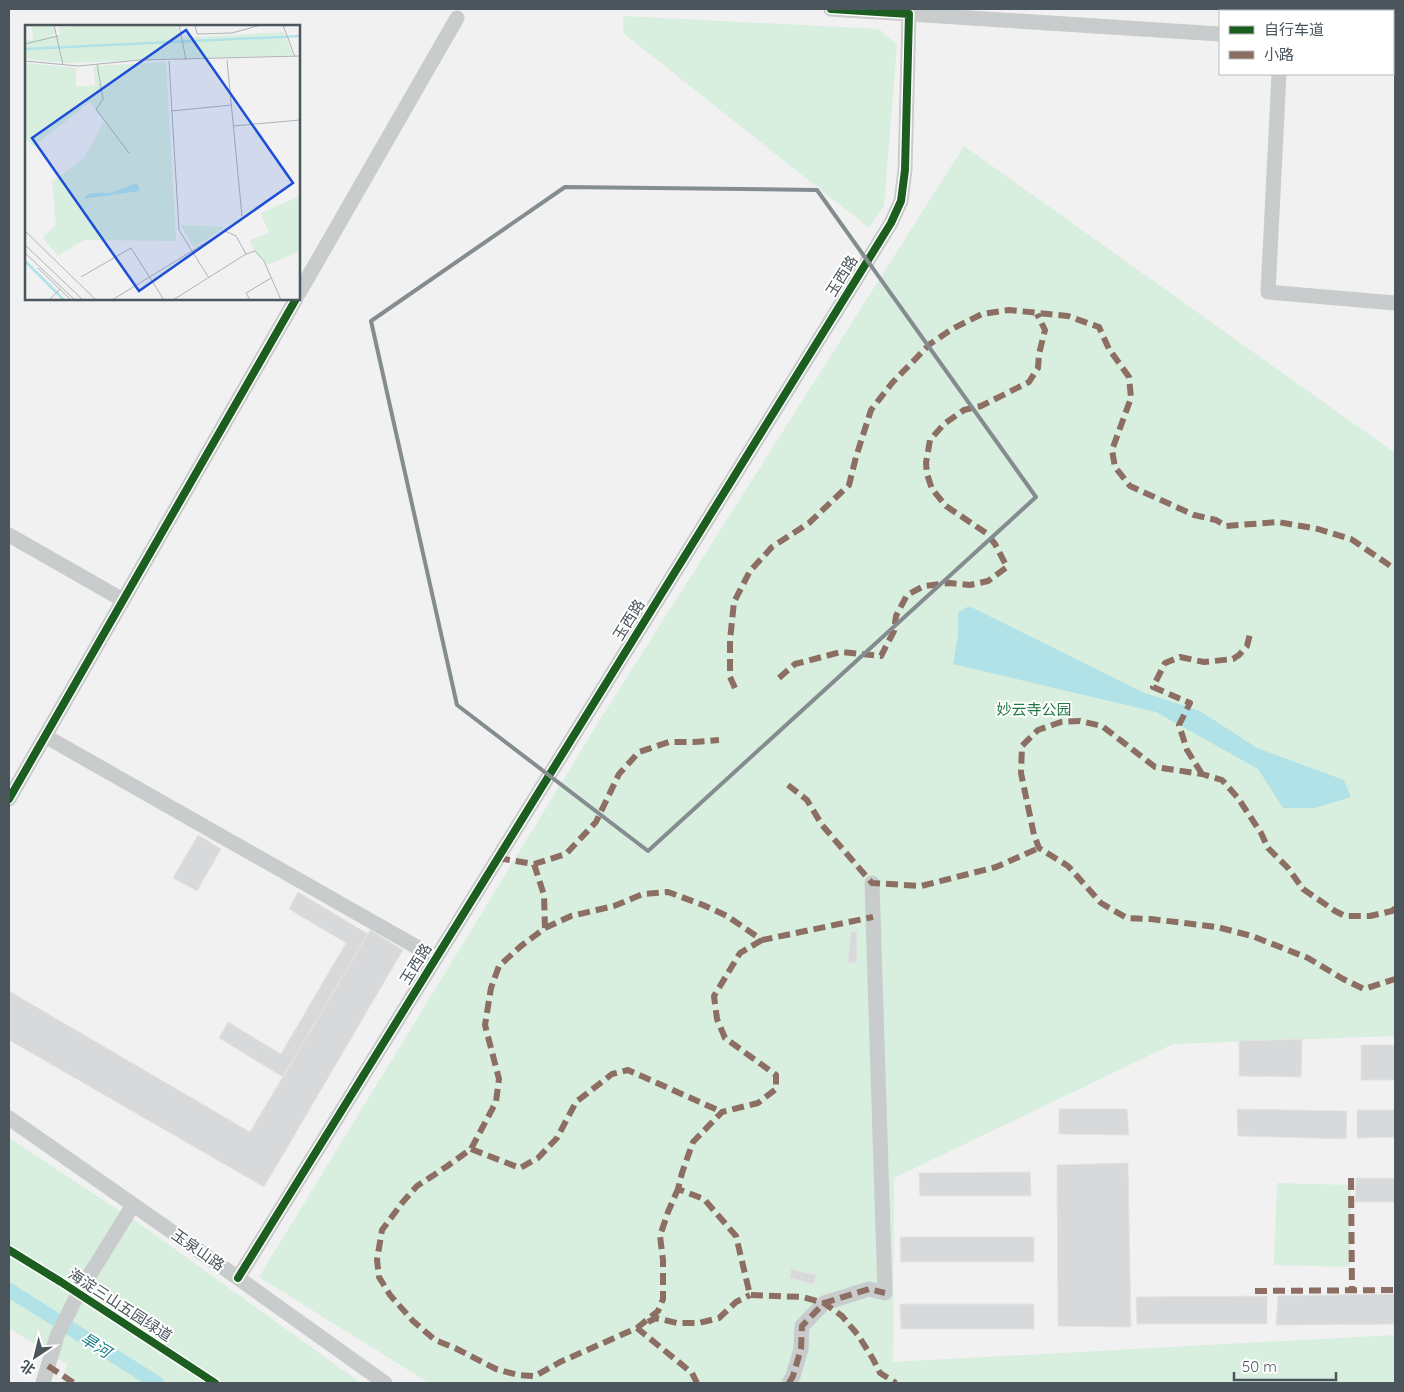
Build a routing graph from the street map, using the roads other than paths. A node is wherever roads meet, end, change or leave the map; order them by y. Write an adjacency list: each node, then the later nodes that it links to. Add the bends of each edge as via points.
1 (831, 9): 2 (street)
2 (909, 12): 4 (street); 14 (street, 玉西路, via 905,170 901,201 891,223)
3 (456, 18): 6 (street)
4 (1219, 34)
5 (1279, 75): 8 (street, via 1268,292)
6 (300, 291)
7 (295, 300): 10 (street)
8 (1395, 303)
9 (9, 535): 10 (street)
10 (123, 600): 11 (street)
11 (45, 736): 12 (street); 14 (street)
12 (9, 799)
13 (872, 883): 20 (street, via 886,1293 868,1289 824,1303 802,1326 801,1349)
14 (436, 958): 17 (street, 玉西路)
15 (9, 1118): 16 (street, 玉泉山路)
16 (133, 1205): 17 (street, 玉泉山路); 18 (street, via 78,1294 57,1336)
17 (238, 1278): 19 (street, 玉泉山路)
18 (43, 1383)
19 (385, 1383)
20 (789, 1383)

